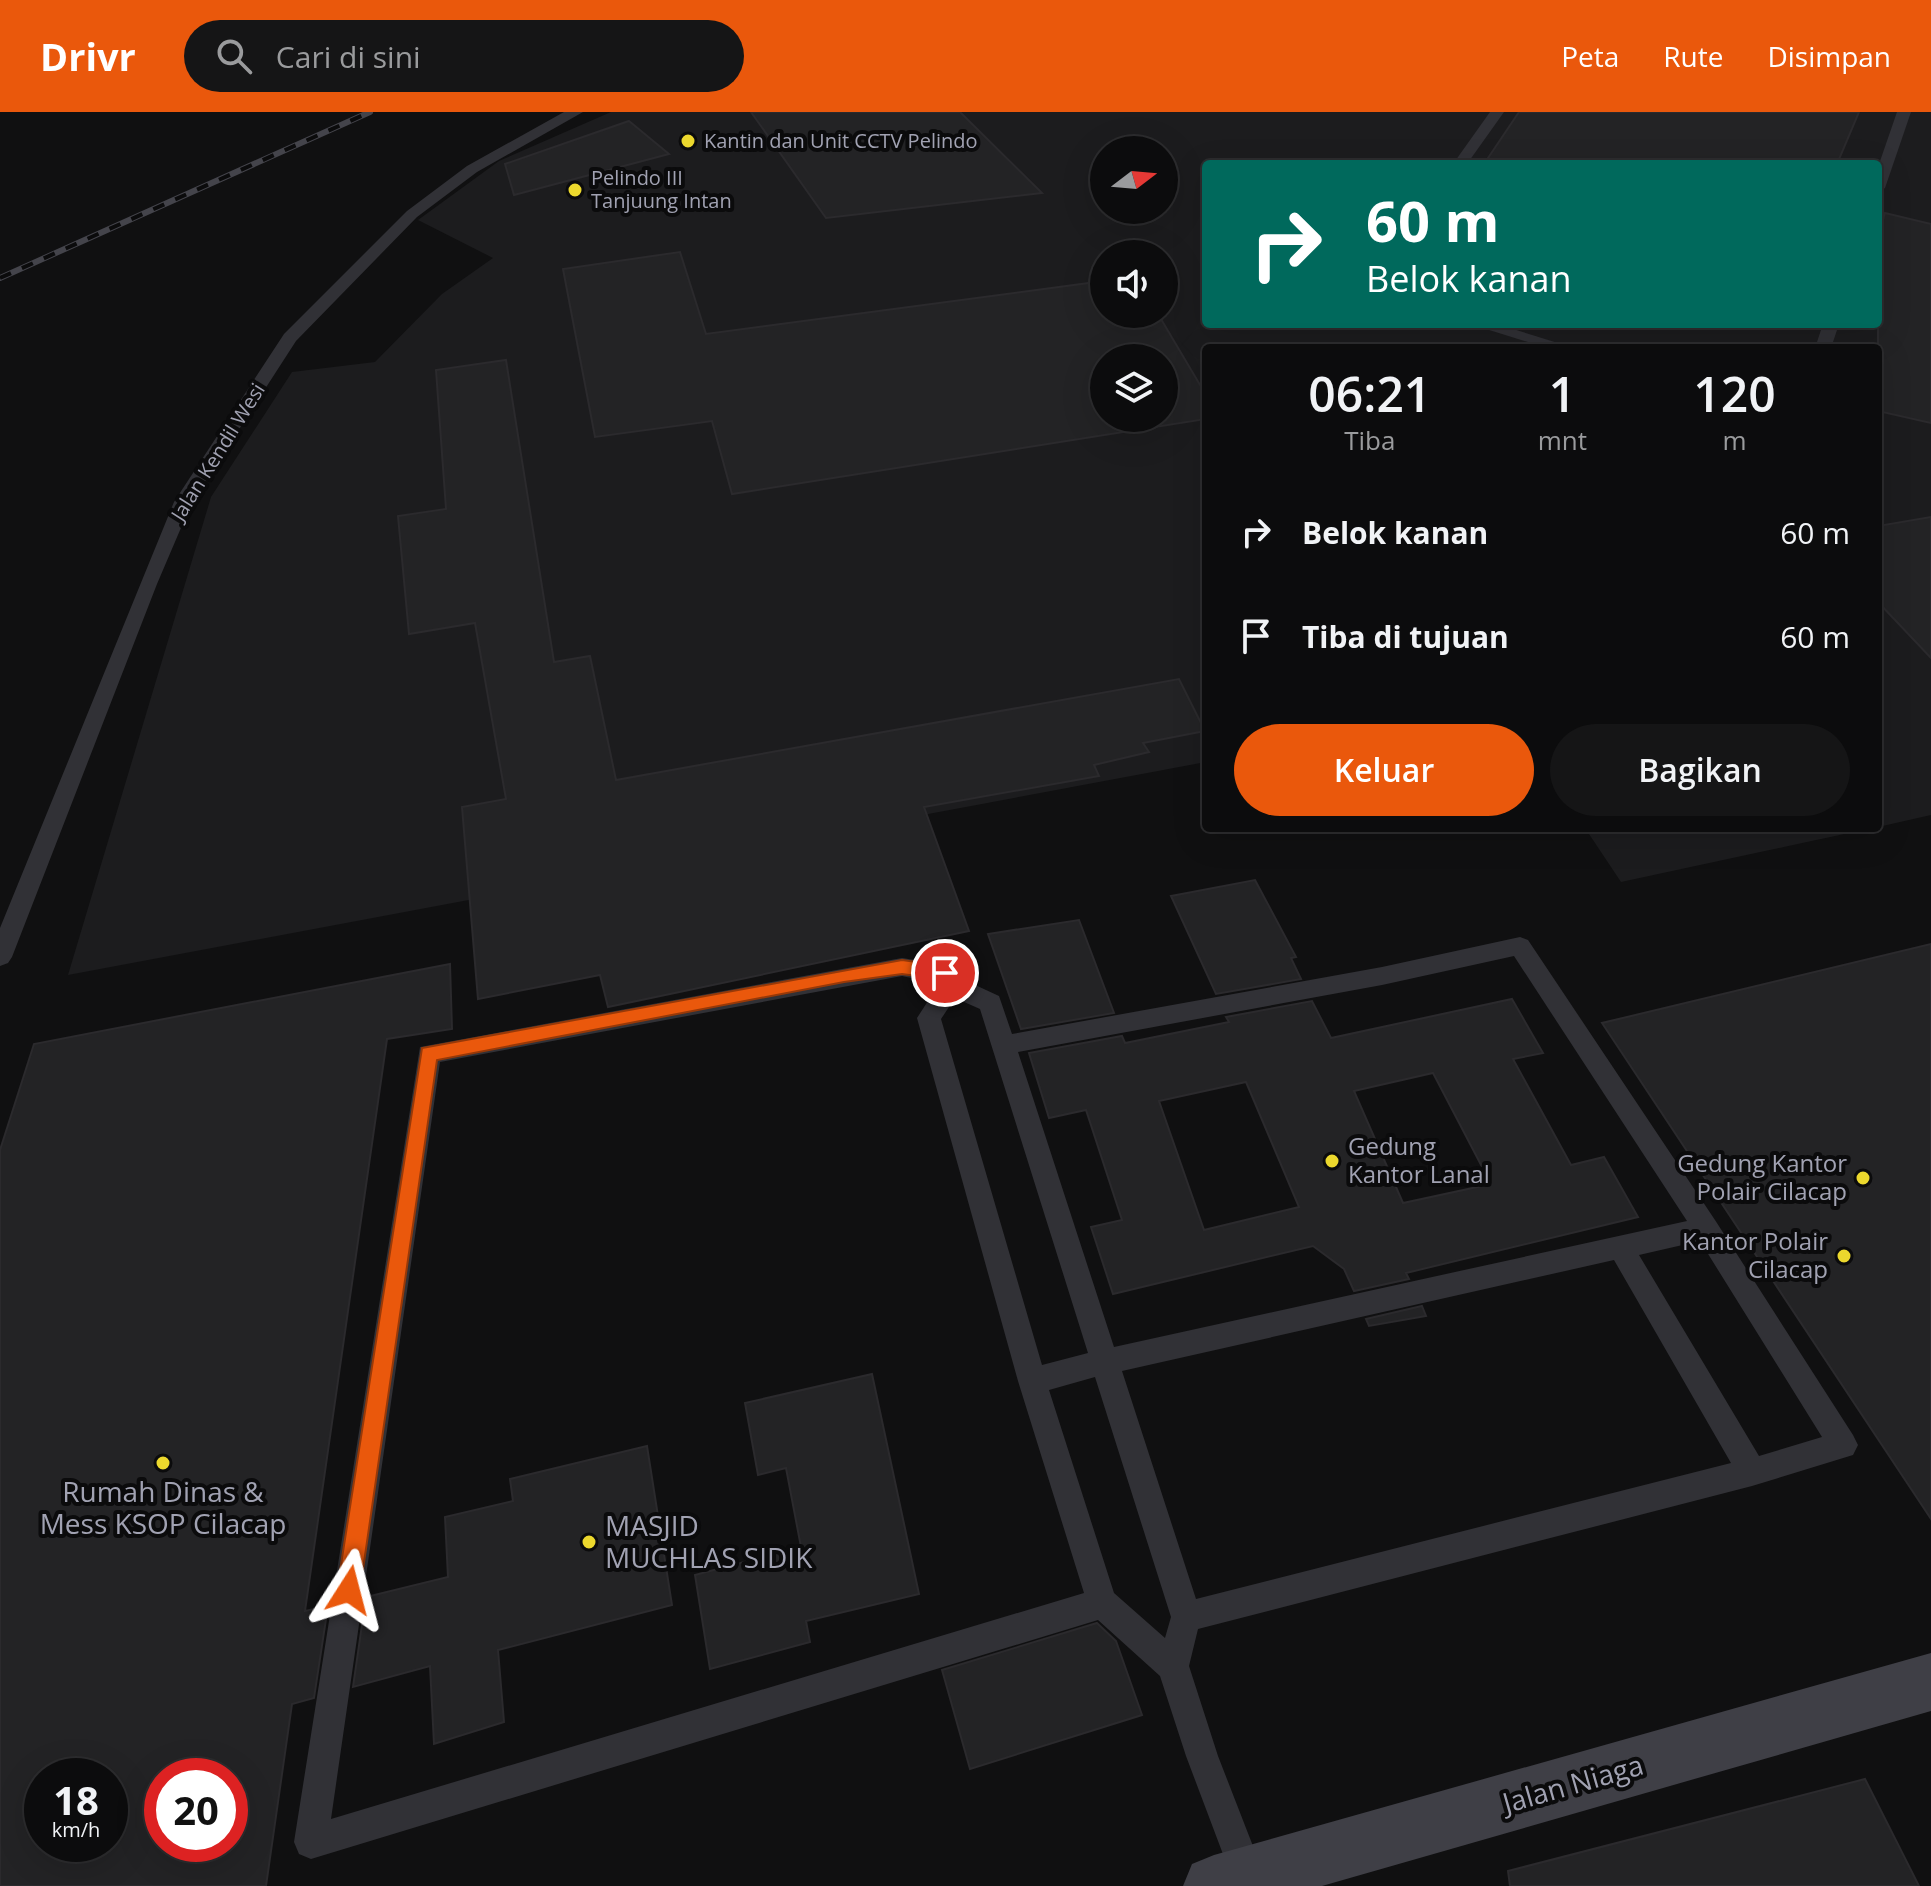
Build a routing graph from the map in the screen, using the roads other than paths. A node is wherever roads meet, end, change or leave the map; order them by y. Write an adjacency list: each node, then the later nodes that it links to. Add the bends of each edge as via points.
1 (532, 112): 5 (lane)
2 (576, 112): 5 (lane, Jalan Kendil Wesi)
3 (1497, 112): 6 (lane)
4 (1904, 112): 7 (lane)
5 (552, 122): 10 (lane, Jalan Kendil Wesi, via 472,169 412,214 290,338 183,502)
6 (1463, 160)
7 (1882, 176)
8 (1493, 328): 9 (lane)
9 (1551, 344)
10 (0, 957)
11 (951, 985): 12 (lane, via 990,1003); 16 (lane, via 929,1018); 18 (lane, via 945,973 902,967 429,1054 311,1842)
12 (1004, 1045): 13 (lane, via 1520,946); 15 (lane)
13 (1706, 1228): 14 (lane); 17 (lane, via 1843,1445)
14 (1621, 1248): 15 (lane); 17 (lane)
15 (1105, 1362): 16 (lane); 19 (lane)
16 (1032, 1381): 18 (lane)
17 (1752, 1472): 19 (lane)
18 (1102, 1603): 20 (lane)
19 (1186, 1617): 20 (lane)
20 (1173, 1666): 22 (lane, via 1202,1756)
21 (1931, 1682): 22 (main road, Jalan Niaga)
22 (1231, 1881)

